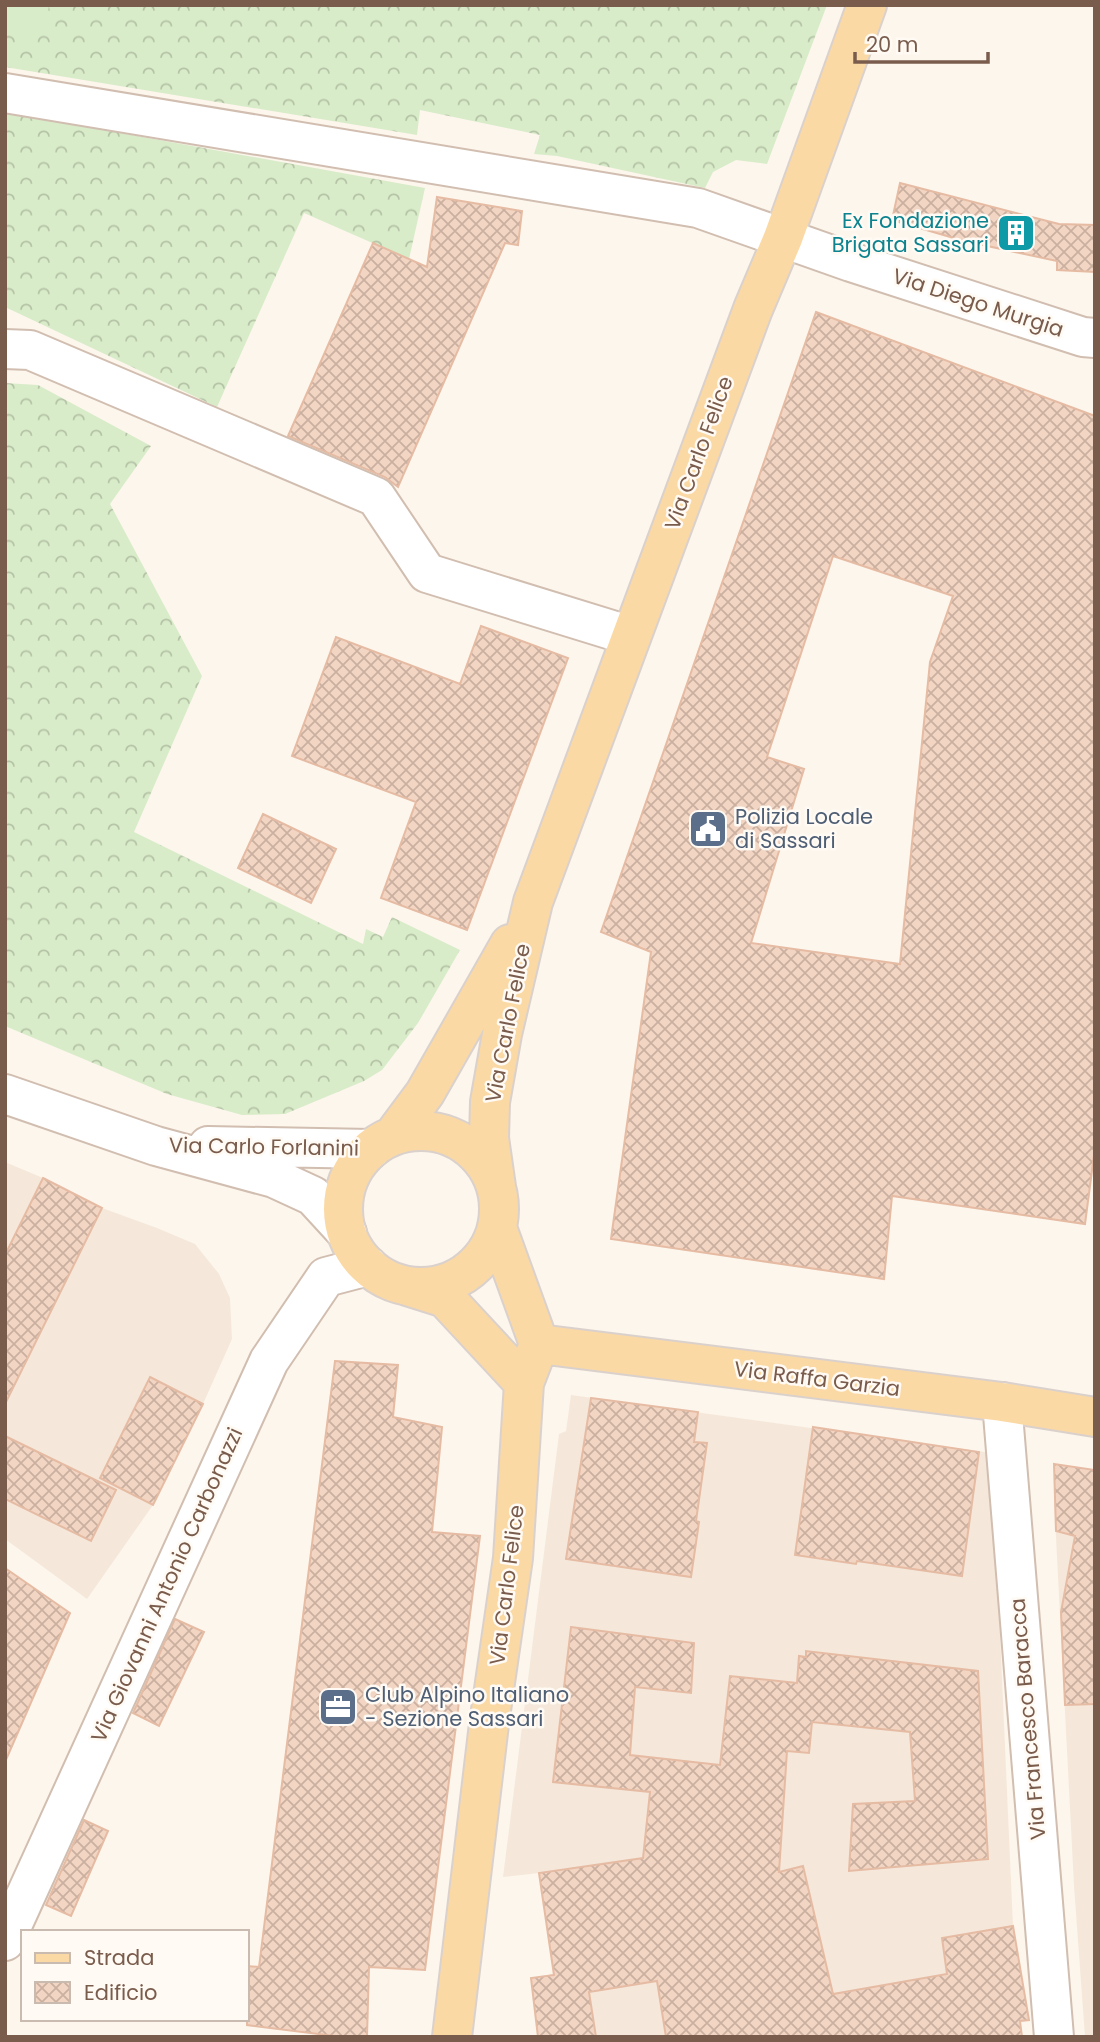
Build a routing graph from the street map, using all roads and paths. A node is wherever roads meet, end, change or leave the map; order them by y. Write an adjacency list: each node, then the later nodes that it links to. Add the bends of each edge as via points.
1 (867, 5): 3 (main road, Via Carlo Felice)
2 (5, 93): 3 (street, Via Diego Murgia, via 698,208)
3 (783, 237): 4 (street, Via Diego Murgia); 6 (main road, Via Carlo Felice)
4 (1095, 338)
5 (5, 349): 6 (street, via 30,350 376,497 427,573)
6 (631, 636): 7 (main road, Via Carlo Felice)
7 (533, 902): 9 (main road, Via Carlo Felice, via 425,1093); 11 (main road, Via Carlo Felice, via 490,1102 489,1138)
8 (5, 1094): 10 (street, Via Carlo Forlanini)
9 (382, 1142): 10 (street, Via Carlo Forlanini); 11 (main road, via 411,1131 447,1135 478,1155); 13 (main road, via 356,1166 346,1187)
10 (156, 1146): 13 (street, Via Carlo Forlanini, via 274,1178 313,1196)
11 (496, 1187): 12 (main road)
12 (497, 1228): 15 (main road, via 488,1250 452,1281 429,1287); 16 (main road)
13 (347, 1233): 14 (main road)
14 (368, 1266): 15 (main road); 20 (street, Via Giovanni Antonio Carbonazzi, via 326,1278 269,1361)
15 (405, 1285): 17 (main road, via 445,1298)
16 (538, 1344): 17 (main road, Via Carlo Felice); 18 (main road, Via Raffa Garzia)
17 (524, 1383): 21 (main road, Via Carlo Felice, via 513,1558)
18 (1002, 1402): 19 (main road, Via Raffa Garzia); 22 (street, Via Francesco Baracca)
19 (1095, 1417)
20 (5, 1941)
21 (452, 2037)
22 (1054, 2037)

